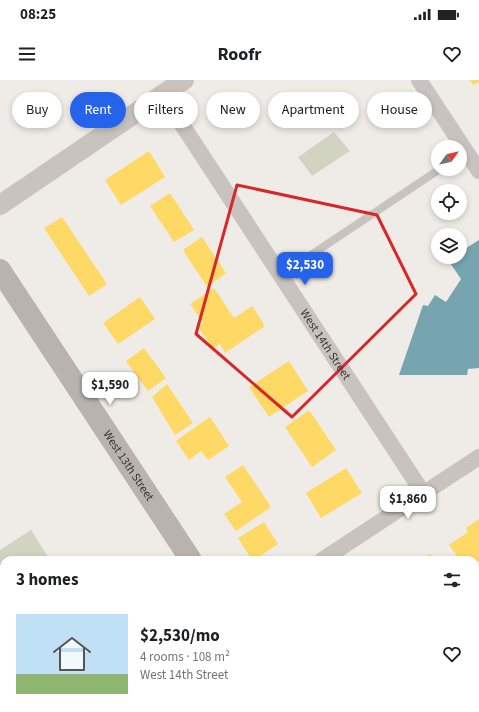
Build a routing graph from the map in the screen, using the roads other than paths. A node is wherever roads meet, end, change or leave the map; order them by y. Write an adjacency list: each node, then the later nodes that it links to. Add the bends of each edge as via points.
1 (184, 80): 3 (street)
2 (419, 80): 6 (street)
3 (165, 92)
4 (134, 113): 10 (street)
5 (184, 128): 12 (street, West 14th Street)
6 (455, 140)
7 (467, 158): 8 (street)
8 (479, 171)
9 (431, 175): 12 (lane)
10 (0, 205)
11 (0, 270): 15 (main road, West 13th Street)
12 (280, 275): 14 (street, West 14th Street)
13 (479, 457): 14 (street)
14 (423, 494): 16 (street)
15 (188, 556)
16 (328, 556)

